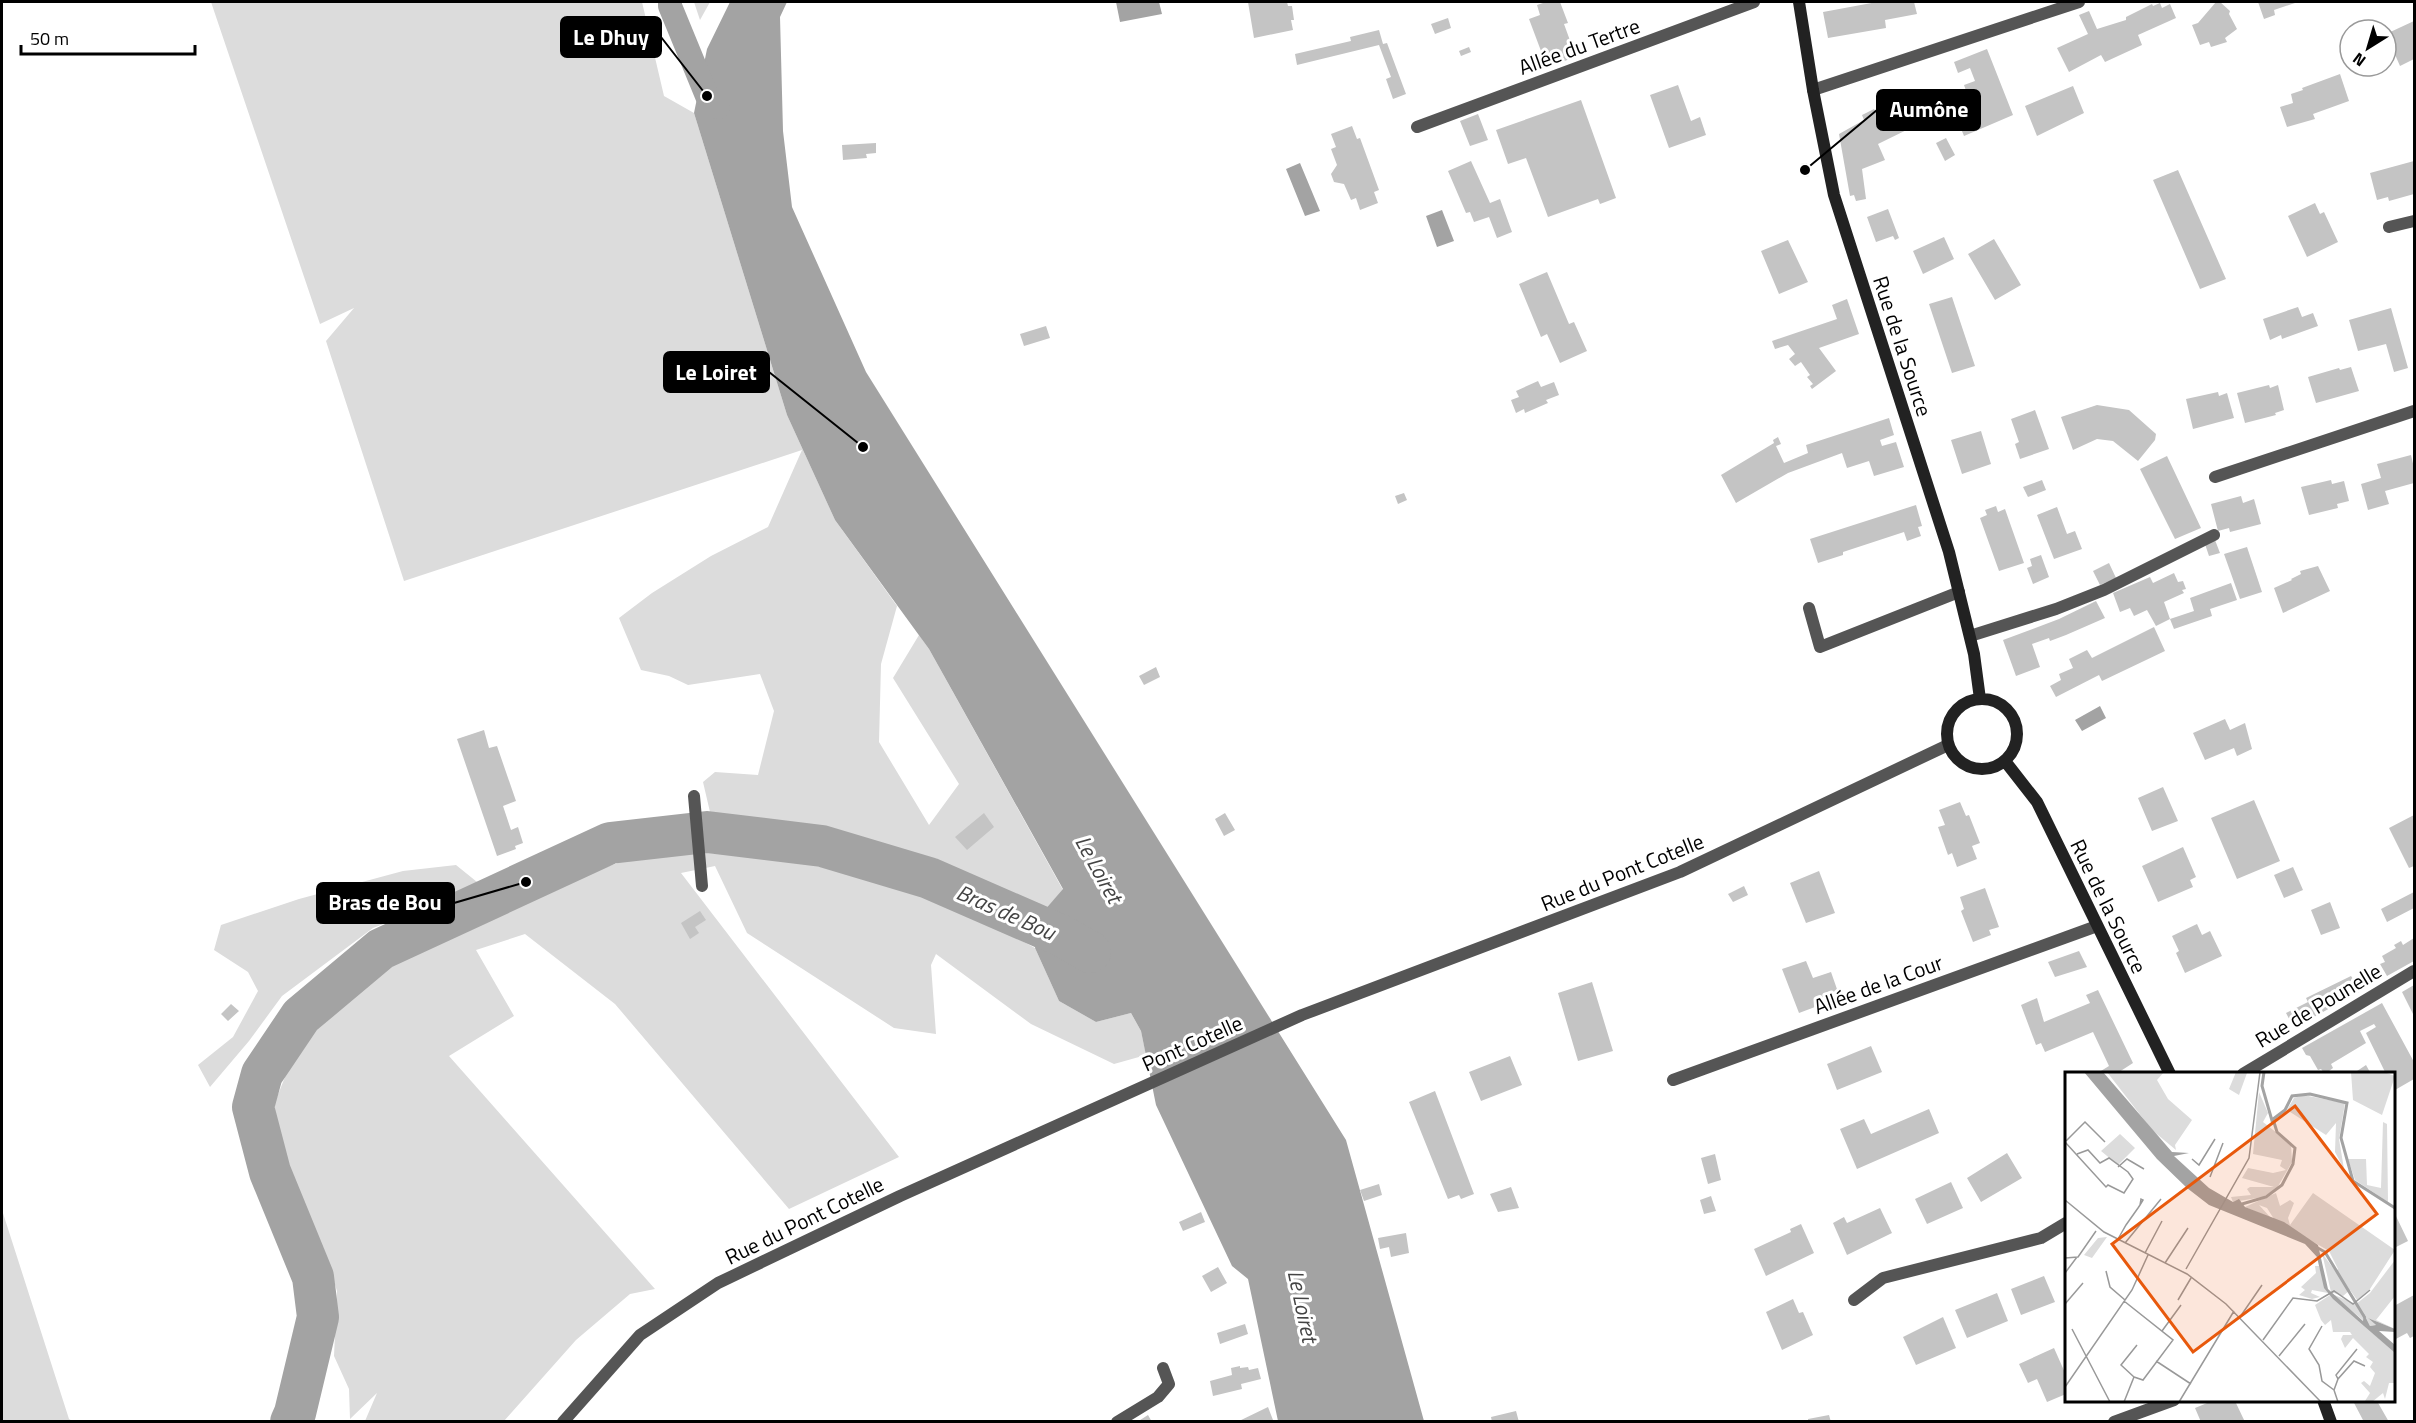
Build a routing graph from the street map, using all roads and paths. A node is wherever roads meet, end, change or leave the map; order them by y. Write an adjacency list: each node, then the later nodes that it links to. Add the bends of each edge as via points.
1 (1754, 2): 5 (street, Allée du Tertre)
2 (1799, 2): 4 (main road, Rue de la Source)
3 (2079, 2): 4 (street)
4 (1812, 90): 11 (main road, Rue de la Source, via 1834,195)
5 (1417, 127)
6 (2415, 221): 7 (street)
7 (2389, 227)
8 (2415, 411): 9 (street)
9 (2215, 477)
10 (2214, 534): 13 (street, via 2104,590)
11 (1959, 592): 12 (street, via 1820,647); 13 (main road, Rue de la Source)
12 (1809, 608)
13 (1970, 636): 14 (main road, Rue de la Source)
14 (1980, 699): 15 (main road, via 1960,706 1953,714 1946,734); 16 (main road, via 2000,705 2014,721 2016,742)
15 (1948, 745): 16 (main road, via 1954,756 1974,769 1986,770); 21 (street, Rue du Pont Cotelle, via 1680,872)
16 (2005, 761): 19 (main road, Rue de la Source, via 2037,802)
17 (694, 796): 18 (street)
18 (702, 886)
19 (2097, 926): 22 (main road, Rue de la Source); 24 (street, Allée de la Cour)
20 (2415, 971): 23 (street, Rue de Pounelle)
21 (1302, 1015): 25 (street, Pont Cotelle)
22 (2169, 1072)
23 (2246, 1072)
24 (1673, 1080)
25 (1098, 1106): 31 (street, Rue du Pont Cotelle, via 718,1283 640,1335)
26 (2065, 1224): 27 (street, via 2041,1238 1883,1278)
27 (1854, 1300)
28 (1163, 1368): 32 (street, via 1169,1384 1164,1391)
29 (2171, 1402): 33 (street)
30 (2323, 1402): 34 (main road)
31 (563, 1422)
32 (1116, 1422)
33 (2114, 1422)
34 (2331, 1422)

